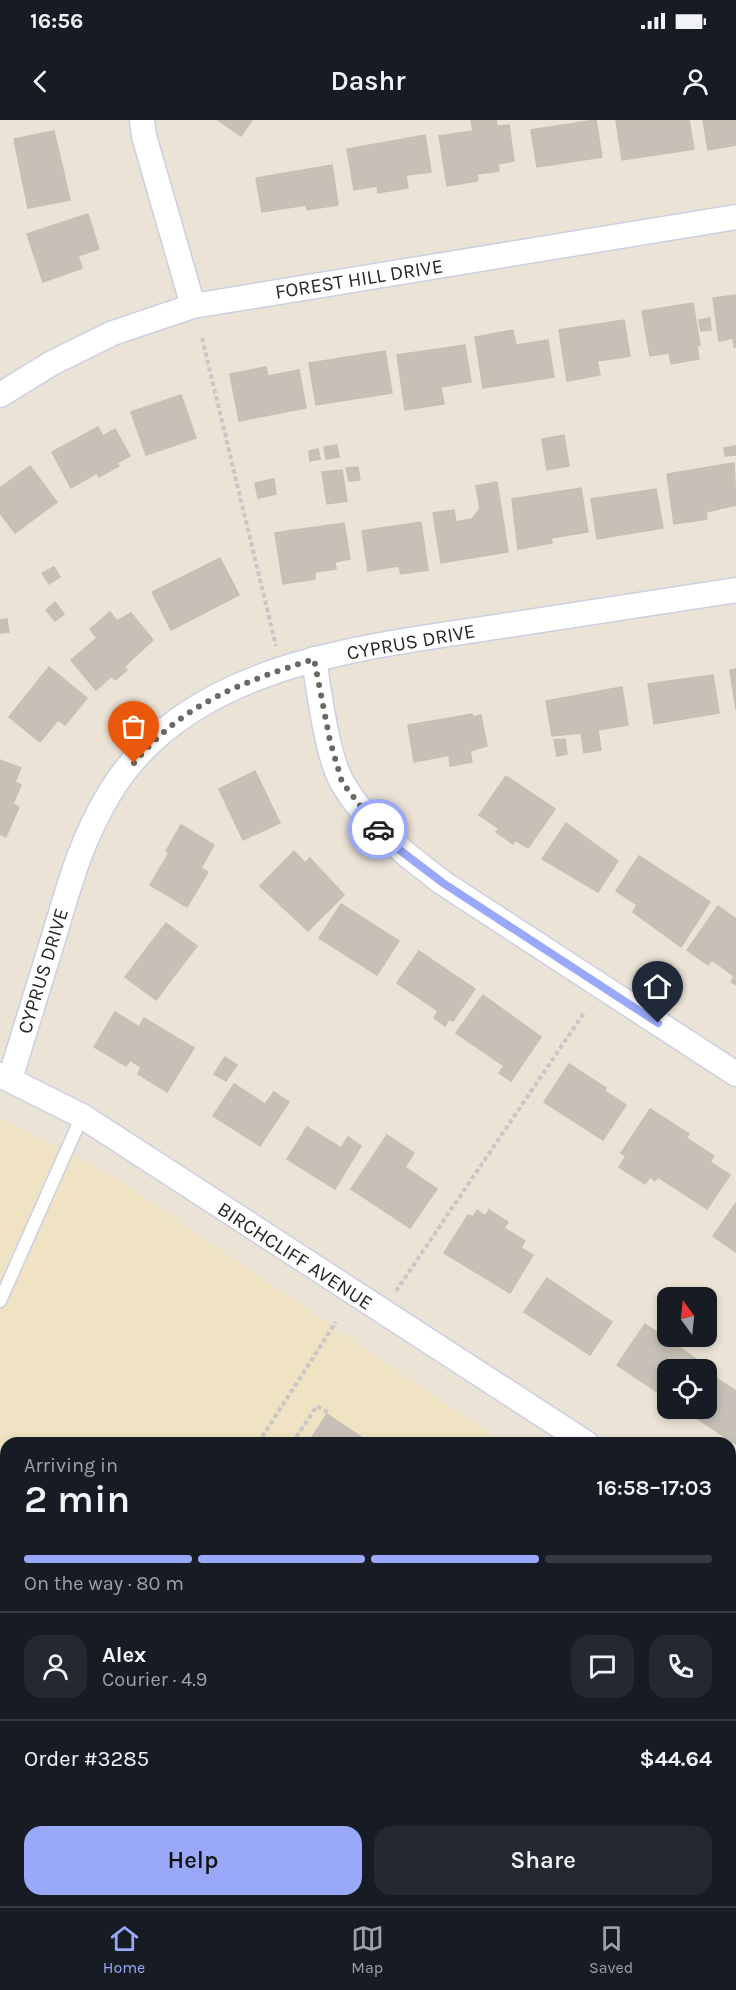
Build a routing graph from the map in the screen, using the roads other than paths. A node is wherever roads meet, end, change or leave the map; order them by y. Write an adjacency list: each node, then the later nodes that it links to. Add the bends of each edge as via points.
1 (142, 120): 3 (street)
2 (736, 217): 3 (street, FOREST HILL DRIVE)
3 (192, 306): 4 (street, FOREST HILL DRIVE, via 113,333 52,363)
4 (0, 395)
5 (736, 590): 6 (street, CYPRUS DRIVE)
6 (314, 659): 7 (street, via 342,782 368,818 397,848 443,883); 8 (street, CYPRUS DRIVE, via 243,682 188,712 144,750 112,789 83,842)
7 (736, 1074)
8 (5, 1077): 9 (street, BIRCHCLIFF AVENUE)
9 (82, 1116): 10 (lane); 11 (street, BIRCHCLIFF AVENUE)
10 (0, 1301)
11 (577, 1437)

